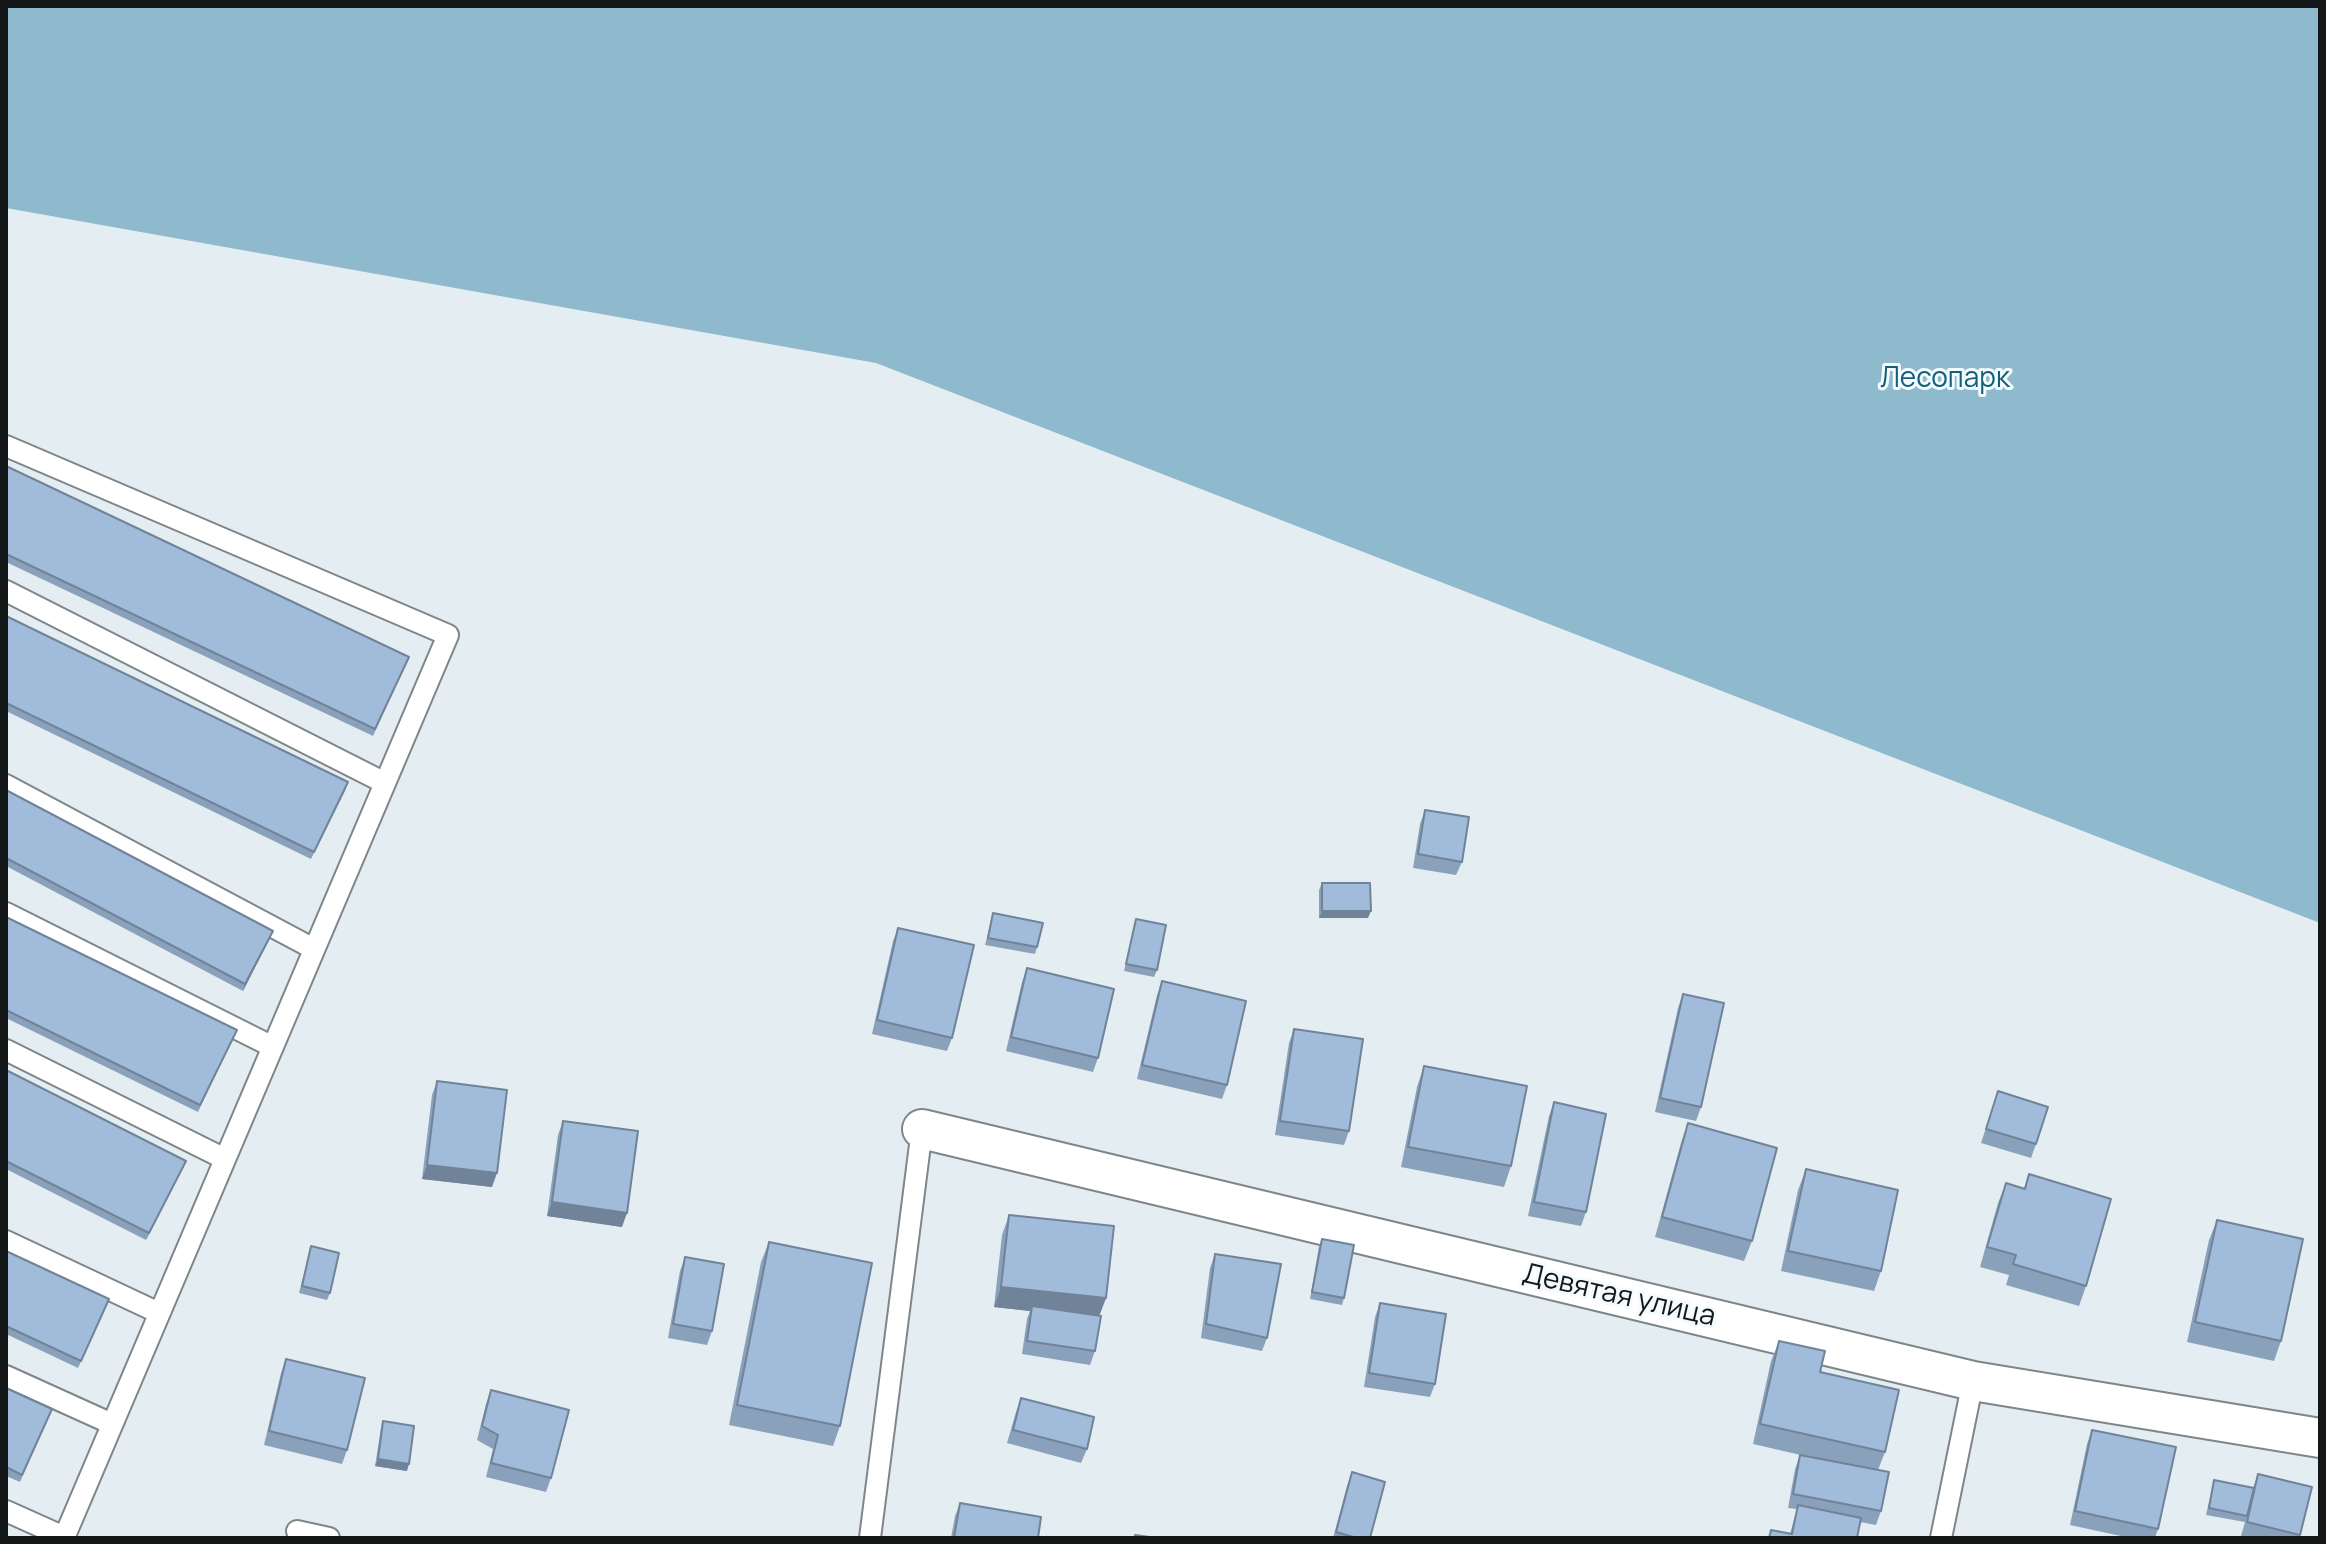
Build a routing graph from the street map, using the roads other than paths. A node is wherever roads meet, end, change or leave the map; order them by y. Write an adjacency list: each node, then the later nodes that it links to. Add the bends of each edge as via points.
1 (6, 446): 3 (lane, via 448,635)
2 (6, 591): 3 (lane)
3 (385, 783): 6 (lane)
4 (6, 785): 6 (lane)
5 (6, 913): 7 (lane)
6 (314, 949): 7 (lane)
7 (273, 1047): 10 (lane)
8 (6, 1050): 10 (lane)
9 (922, 1129): 14 (street, Девятая улица); 21 (lane)
10 (225, 1159): 12 (lane)
11 (6, 1241): 12 (lane)
12 (159, 1313): 15 (lane)
13 (6, 1376): 15 (lane)
14 (1973, 1381): 16 (street, Девятая улица); 22 (lane)
15 (112, 1424): 19 (lane)
16 (2320, 1438)
17 (6, 1511): 19 (lane)
18 (297, 1531): 20 (lane)
19 (64, 1537)
20 (329, 1538)
21 (870, 1538)
22 (1941, 1538)

